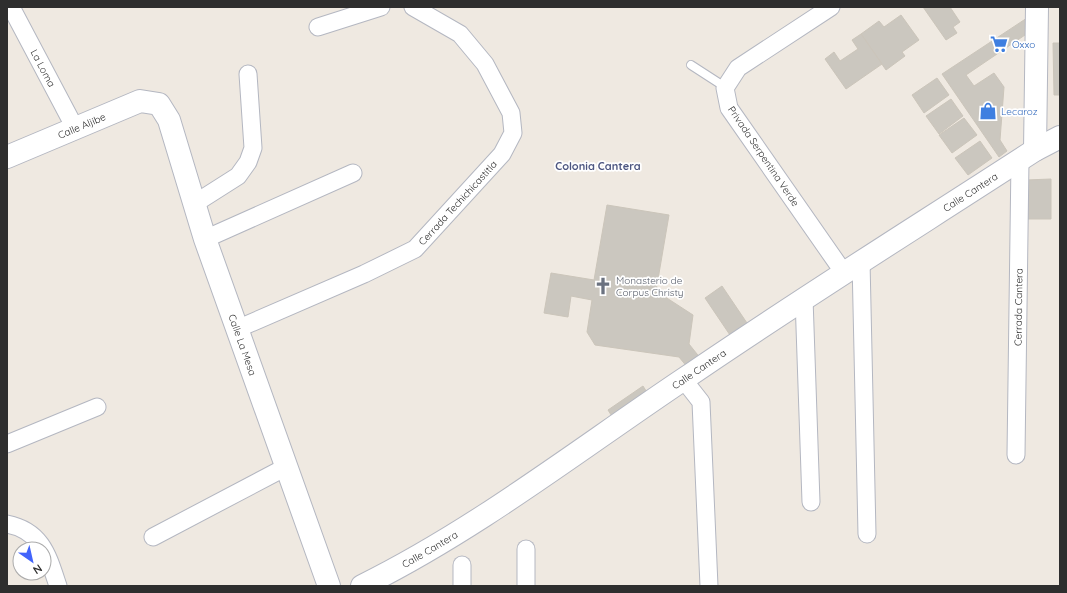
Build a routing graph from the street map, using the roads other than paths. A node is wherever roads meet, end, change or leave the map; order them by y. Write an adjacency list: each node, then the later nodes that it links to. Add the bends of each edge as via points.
1 (11, 7): 11 (street, La Loma)
2 (381, 7): 6 (street)
3 (413, 7): 20 (street, Cerrada Techichicastitla, via 460,34 486,64 510,113 513,133 502,154 415,249)
4 (831, 7): 9 (street, via 738,68)
5 (1037, 7): 13 (street)
6 (318, 27)
7 (691, 65): 9 (lane)
8 (248, 74): 16 (street, via 253,148 248,162 238,176)
9 (726, 88): 18 (street, Privada Serpentina Verde, via 729,108)
10 (158, 104): 11 (street, Calle Aljibe, via 140,101); 16 (street, Calle La Mesa, via 169,120)
11 (75, 128): 14 (street, Calle Aljibe)
12 (1060, 137): 13 (street, Calle Cantera)
13 (1028, 155): 18 (street, Calle Cantera); 24 (street, Cerrada Cantera)
14 (7, 157)
15 (353, 173): 17 (street)
16 (194, 204): 17 (street, Calle La Mesa)
17 (205, 239): 20 (street, Calle La Mesa)
18 (852, 267): 19 (street, Calle Cantera); 28 (street)
19 (804, 298): 21 (street, Calle Cantera); 26 (street)
20 (237, 329): 25 (street, Calle La Mesa)
21 (683, 379): 34 (street, Calle Cantera, via 478,520 409,563); 37 (street, via 701,402)
22 (97, 407): 23 (street)
23 (7, 444)
24 (1016, 455)
25 (286, 467): 29 (street); 33 (street, Calle La Mesa)
26 (811, 502)
27 (7, 524): 32 (street, via 17,526 33,535 46,550)
28 (867, 534)
29 (153, 537)
30 (526, 549): 36 (street)
31 (462, 565): 35 (street)
32 (58, 586)
33 (329, 586)
34 (362, 586)
35 (462, 586)
36 (526, 586)
37 (709, 586)

